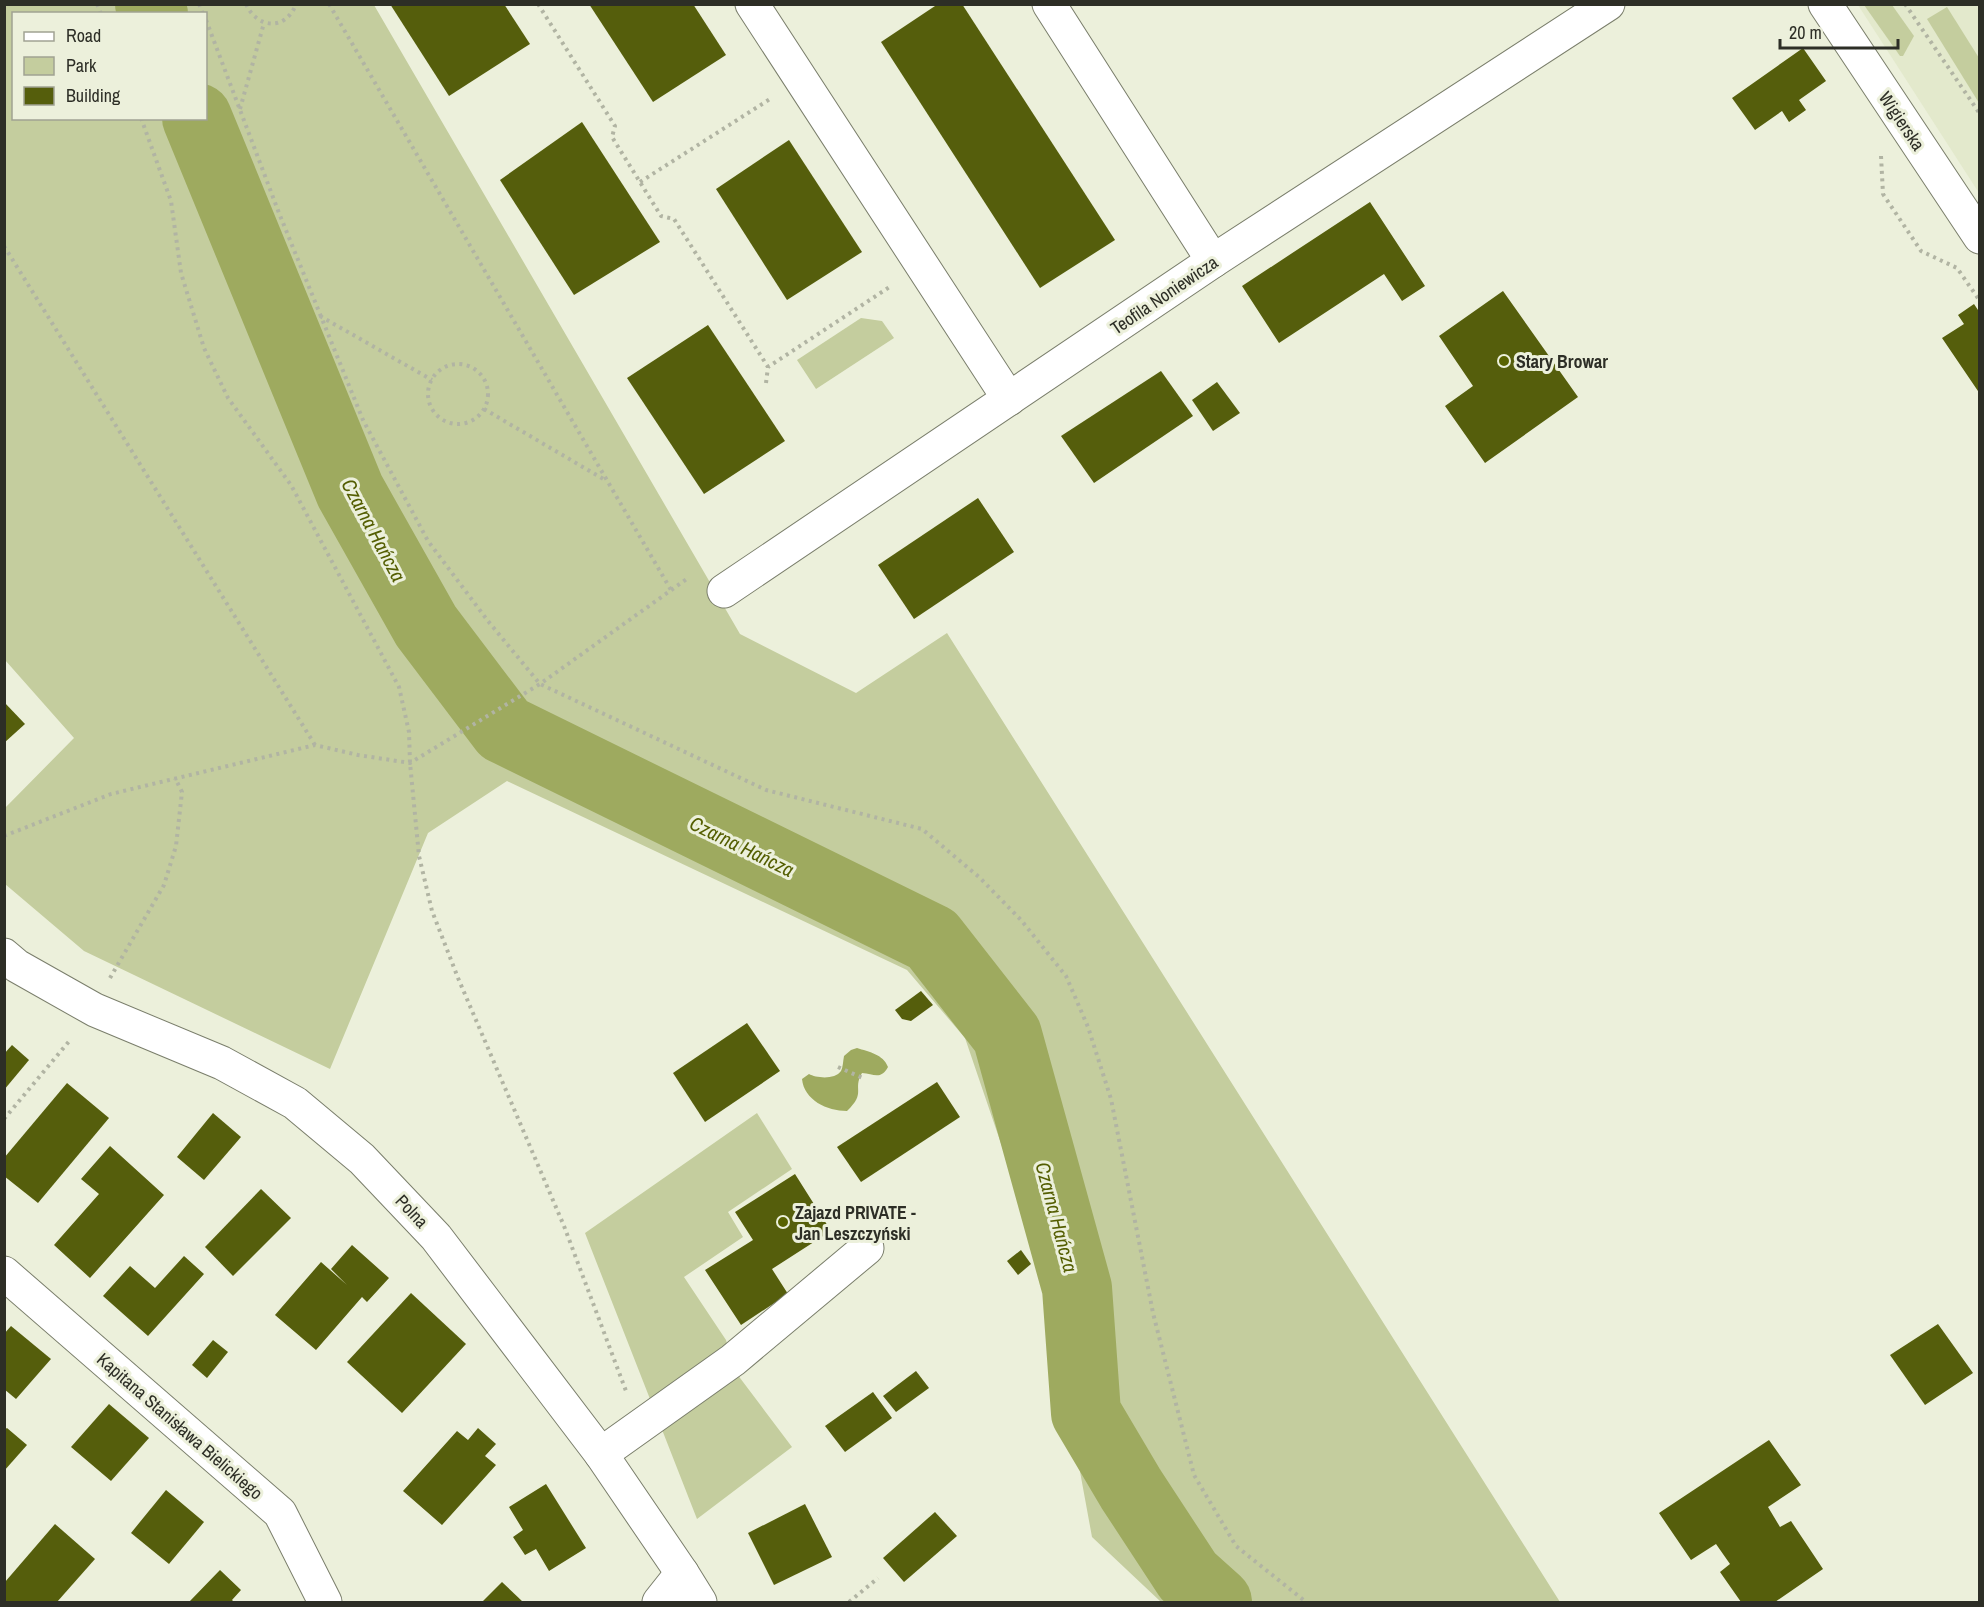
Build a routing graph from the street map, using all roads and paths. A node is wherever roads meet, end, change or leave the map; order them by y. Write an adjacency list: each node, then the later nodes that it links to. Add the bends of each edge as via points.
1 (246, 4): 11 (path, via 256,19)
2 (296, 4): 11 (path, via 288,18)
3 (329, 4): 27 (path)
4 (538, 4): 16 (path, via 615,126 612,137)
5 (752, 4): 12 (street)
6 (1049, 4): 19 (street)
7 (1608, 4): 19 (street, Teofila Noniewicza)
8 (1825, 4): 17 (street, Wigierska)
9 (1905, 4): 14 (path)
10 (207, 23): 13 (path)
11 (264, 23): 13 (path)
12 (801, 80): 16 (path); 20 (street)
13 (240, 110): 21 (path)
14 (1980, 114)
15 (142, 120): 33 (path, via 171,201 181,273 204,348 228,398 291,484 399,687 409,732)
16 (640, 182): 22 (path, via 661,216 674,219)
17 (1980, 237)
18 (4, 246): 32 (path)
19 (1213, 261): 25 (street, Teofila Noniewicza)
20 (921, 265): 22 (path); 25 (street)
21 (320, 316): 23 (path); 31 (path, via 363,420 428,541)
22 (768, 367): 24 (path)
23 (432, 380): 26 (path, via 428,400 439,417 458,424 477,417); 26 (path, via 437,372 454,364 472,367 485,382)
24 (766, 383)
25 (1009, 399): 30 (street, Teofila Noniewicza)
26 (484, 409): 27 (path)
27 (607, 481): 29 (path)
28 (689, 578): 29 (path)
29 (671, 590): 31 (path)
30 (724, 591)
31 (540, 684): 33 (path); 51 (path, via 766,790 922,830 979,877 1021,920 1066,976 1088,1027 1111,1099 1153,1313 1194,1475 1236,1546)
32 (315, 745): 33 (path); 34 (path)
33 (410, 763): 43 (path, via 419,856 432,911 564,1226)
34 (176, 778): 35 (path, via 111,794); 37 (path, via 183,792 176,846 164,885)
35 (4, 836)
36 (4, 955): 37 (street, Polna, via 16,966)
37 (101, 997): 40 (path); 44 (street, Polna, via 295,1103 362,1159 436,1237)
38 (838, 1066): 39 (path)
39 (865, 1079)
40 (4, 1119)
41 (867, 1248): 43 (street, via 733,1360)
42 (4, 1273): 47 (street, Kapitana Stanisława Bielickiego, via 280,1513)
43 (639, 1426): 44 (street)
44 (601, 1454): 45 (street, Polna)
45 (682, 1573): 48 (street); 49 (street, Polna)
46 (878, 1578): 50 (path)
47 (325, 1602)
48 (659, 1602)
49 (700, 1602)
50 (849, 1602)
51 (1306, 1602)

